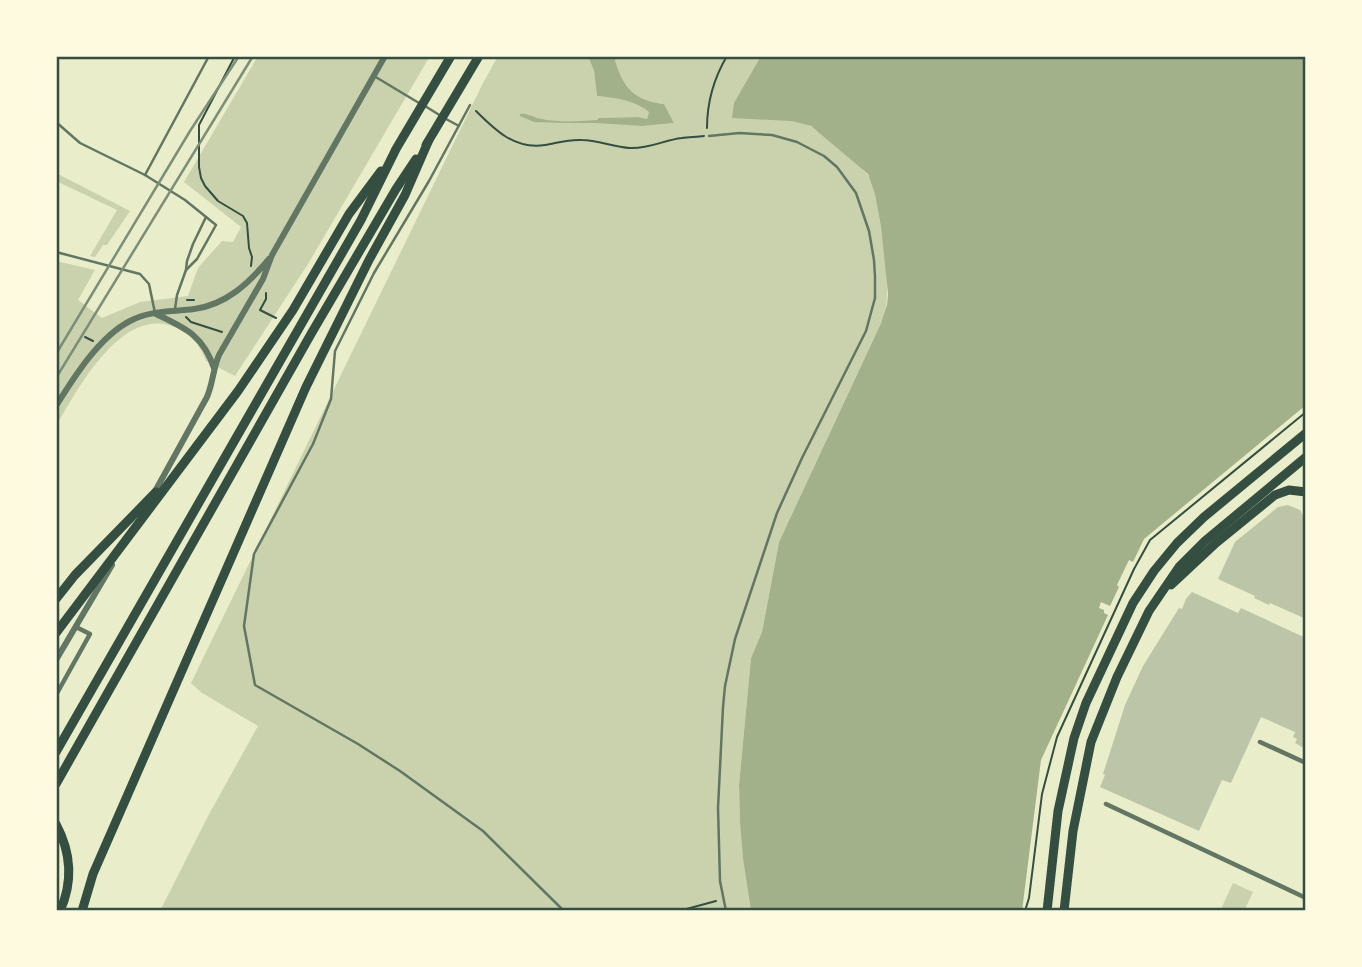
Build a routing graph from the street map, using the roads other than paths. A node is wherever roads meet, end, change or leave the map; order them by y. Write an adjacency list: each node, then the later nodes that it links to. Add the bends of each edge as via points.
1 (209, 56): 12 (lane)
2 (385, 56): 5 (street)
3 (451, 56): 11 (highway)
4 (479, 56): 10 (highway)
5 (374, 76): 8 (lane); 15 (street)
6 (470, 105): 8 (lane)
7 (56, 122): 12 (lane, via 80,143)
8 (458, 126): 40 (lane, via 335,351 331,399 313,444 254,554 244,626 255,685 379,758 484,831)
9 (709, 136): 41 (lane, via 772,135 797,142 837,167 856,194 869,231 875,277 866,331 777,513 735,639 720,756 718,843)
10 (428, 142): 34 (highway, via 376,223); 39 (highway, via 290,422 93,874)
11 (396, 149): 23 (highway, via 349,214 258,363); 32 (highway, via 361,220)
12 (145, 175): 13 (lane)
13 (206, 217): 16 (lane); 16 (lane, via 216,225)
14 (56, 252): 18 (lane, via 140,274 149,284)
15 (272, 255): 17 (street, via 230,296 196,309); 19 (street)
16 (186, 270): 17 (lane)
17 (177, 310): 18 (street)
18 (155, 313): 19 (street, via 193,334); 20 (street, via 131,320 113,334 82,366)
19 (214, 368): 27 (street, via 207,397 167,472)
20 (56, 406)
21 (1306, 433): 42 (highway, via 1177,543 1133,603 1074,738 1058,811)
22 (1306, 457): 25 (highway, via 1205,541)
23 (184, 463): 26 (highway); 28 (highway)
24 (1306, 492): 25 (highway, via 1289,490 1275,495)
25 (1159, 596): 43 (highway, via 1117,677 1091,742 1073,831)
26 (56, 599)
27 (75, 626): 29 (street); 30 (street, via 90,634)
28 (56, 633)
29 (56, 660)
30 (56, 695)
31 (1260, 741): 33 (street)
32 (56, 752)
33 (1306, 763)
34 (56, 784)
35 (1106, 804): 37 (street)
36 (56, 824): 38 (highway, via 69,864)
37 (1306, 898)
38 (60, 911)
39 (82, 911)
40 (564, 911)
41 (726, 911)
42 (1046, 911)
43 (1065, 911)

